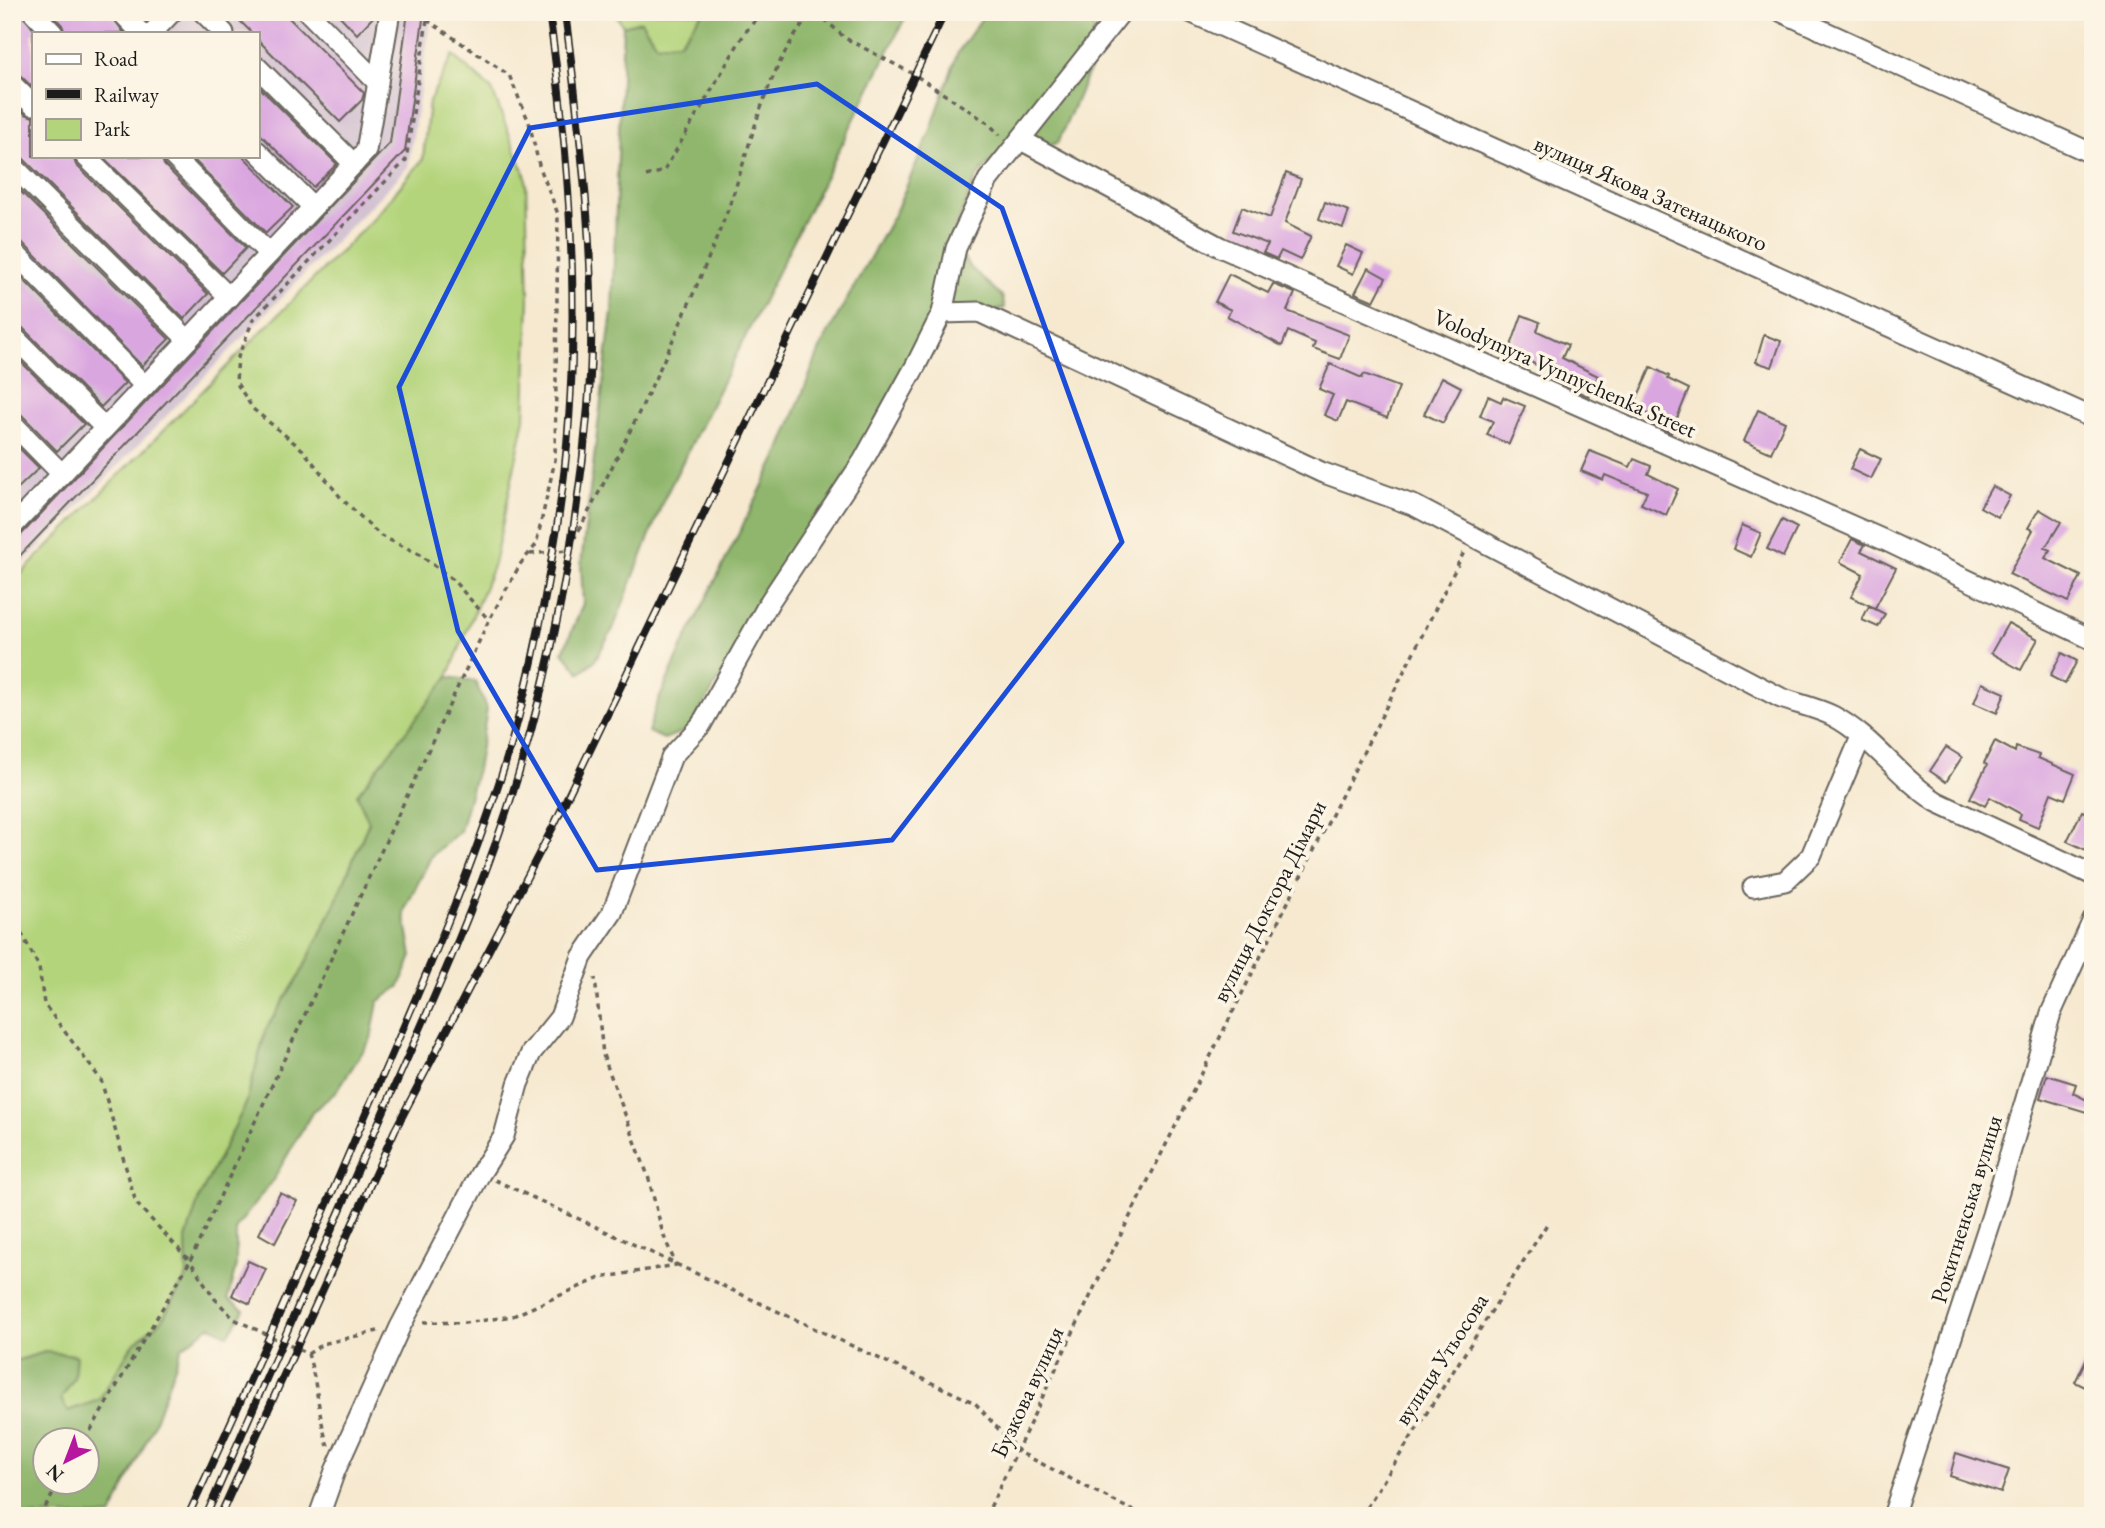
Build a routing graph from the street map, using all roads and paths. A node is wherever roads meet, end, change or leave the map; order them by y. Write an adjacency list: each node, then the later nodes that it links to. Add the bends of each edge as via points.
1 (33, 12): 14 (street)
2 (121, 12): 15 (street)
3 (172, 12): 16 (street)
4 (203, 12): 17 (street)
5 (308, 12): 19 (street)
6 (390, 12): 19 (street)
7 (428, 12): 13 (path)
8 (762, 12): 29 (path, via 744,34 664,172)
9 (815, 12): 22 (path, via 845,38 915,75); 44 (path, via 796,31 780,62 724,218 626,445 568,550)
10 (1121, 12): 22 (street)
11 (1190, 12): 38 (street, вулиця Якова Затенацького)
12 (1783, 12): 24 (street)
13 (427, 20): 44 (path, via 509,75 558,214 555,460 536,545); 45 (path, via 406,160 253,320 238,357 236,382 253,409 303,450 341,498 381,537 419,554 452,579)
14 (52, 32)
15 (140, 32)
16 (153, 32)
17 (223, 32)
18 (259, 69): 27 (street)
19 (378, 83): 27 (street, via 366,151)
20 (12, 84): 21 (street)
21 (32, 104)
22 (1018, 144): 34 (street, via 988,180 956,248); 46 (street, Volodymyra Vynnychenka Street, via 1220,247 1884,541)
23 (259, 153): 30 (street)
24 (2093, 154)
25 (87, 158): 33 (street)
26 (175, 158): 32 (street)
27 (354, 164): 30 (street)
28 (12, 165): 36 (street)
29 (646, 176)
30 (313, 207): 32 (street)
31 (12, 250): 37 (street)
32 (270, 254): 33 (street)
33 (229, 297): 36 (street)
34 (942, 313): 43 (street, via 979,312 1309,466 1415,506); 53 (street, via 863,461 770,601 701,725 672,756 612,912 582,957 560,1017 531,1053 503,1136)
35 (12, 335): 40 (street)
36 (188, 340): 37 (street)
37 (145, 386): 40 (street)
38 (2093, 418)
39 (12, 423): 41 (street)
40 (105, 428): 41 (street)
41 (62, 474): 42 (street)
42 (16, 514)
43 (1472, 535): 47 (street, via 1782,698 1833,716); 57 (path, вулиця Доктора Дімари)
44 (529, 554): 45 (path)
45 (489, 620): 55 (path)
46 (2093, 640)
47 (1861, 737): 48 (street, via 1915,788 1937,802); 49 (street, via 1811,856 1784,881)
48 (2093, 874)
49 (1753, 887)
50 (12, 915): 55 (path, via 39,967 44,1004 101,1080 136,1203)
51 (2093, 920): 69 (street, Рокитненська вулиця, via 2051,1013 1992,1215)
52 (595, 974): 56 (path, via 603,1055)
53 (480, 1174): 56 (path); 58 (street)
54 (1549, 1222): 68 (path, вулиця Утьосова)
55 (190, 1261): 59 (path, via 234,1319); 60 (path)
56 (676, 1265): 58 (path, via 600,1278 513,1316); 61 (path, via 975,1403)
57 (1097, 1282): 61 (path, Бузкова вулиця)
58 (400, 1327): 59 (path, via 322,1344); 62 (street)
59 (308, 1354): 62 (path, via 319,1420)
60 (93, 1426)
61 (1019, 1452): 66 (path, Бузкова вулиця); 67 (path)
62 (335, 1471): 65 (street)
63 (52, 1496): 64 (path)
64 (40, 1516)
65 (319, 1516)
66 (986, 1516)
67 (1143, 1516)
68 (1362, 1516)
69 (1893, 1516)

